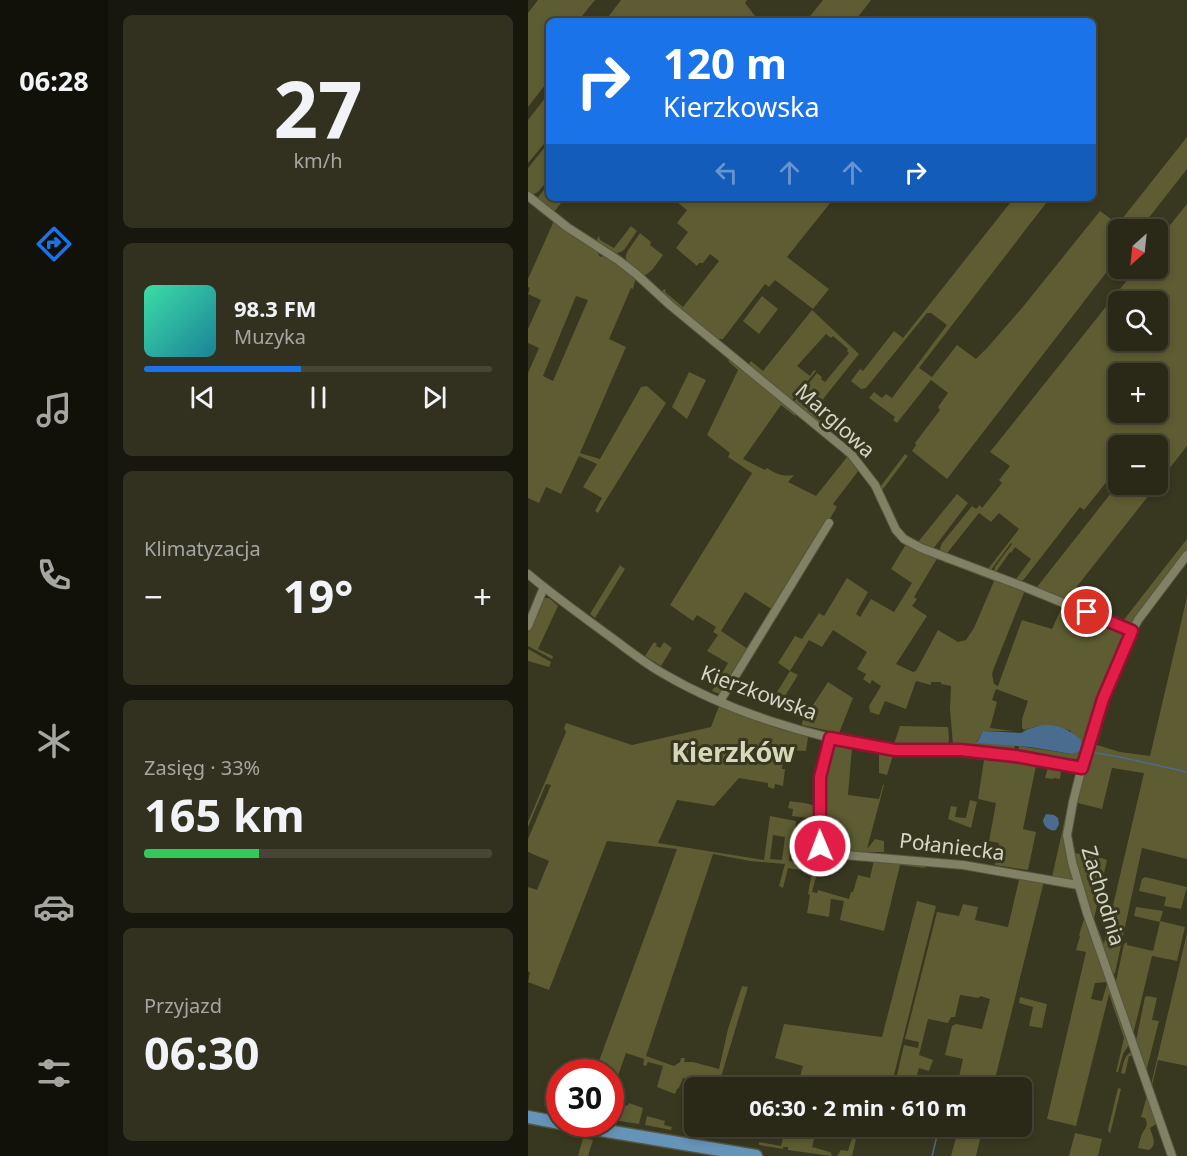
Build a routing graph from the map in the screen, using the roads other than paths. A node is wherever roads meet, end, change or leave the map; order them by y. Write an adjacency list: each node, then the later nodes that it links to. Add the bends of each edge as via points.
1 (528, 196): 7 (street, Marglowa, via 635,273 851,454 875,485 904,539)
2 (829, 523): 8 (street)
3 (1187, 555): 7 (street, Zachodnia)
4 (528, 574): 5 (street, Kierzkowska)
5 (544, 587): 6 (street); 8 (street, Kierzkowska, via 661,673)
6 (528, 626)
7 (1132, 631): 10 (street, Zachodnia, via 1103,699)
8 (720, 701): 9 (street, Kierzkowska)
9 (830, 738): 10 (street, Kierzkowska, via 895,750 960,750); 11 (street, Połaniecka, via 820,777 822,849 832,854 963,864)
10 (1082, 768): 11 (street, Zachodnia, via 1066,835)
11 (1078, 885): 16 (street, Zachodnia)
12 (528, 1117): 13 (main road)
13 (546, 1120)
14 (624, 1134): 15 (main road)
15 (756, 1156)
16 (1172, 1156)

